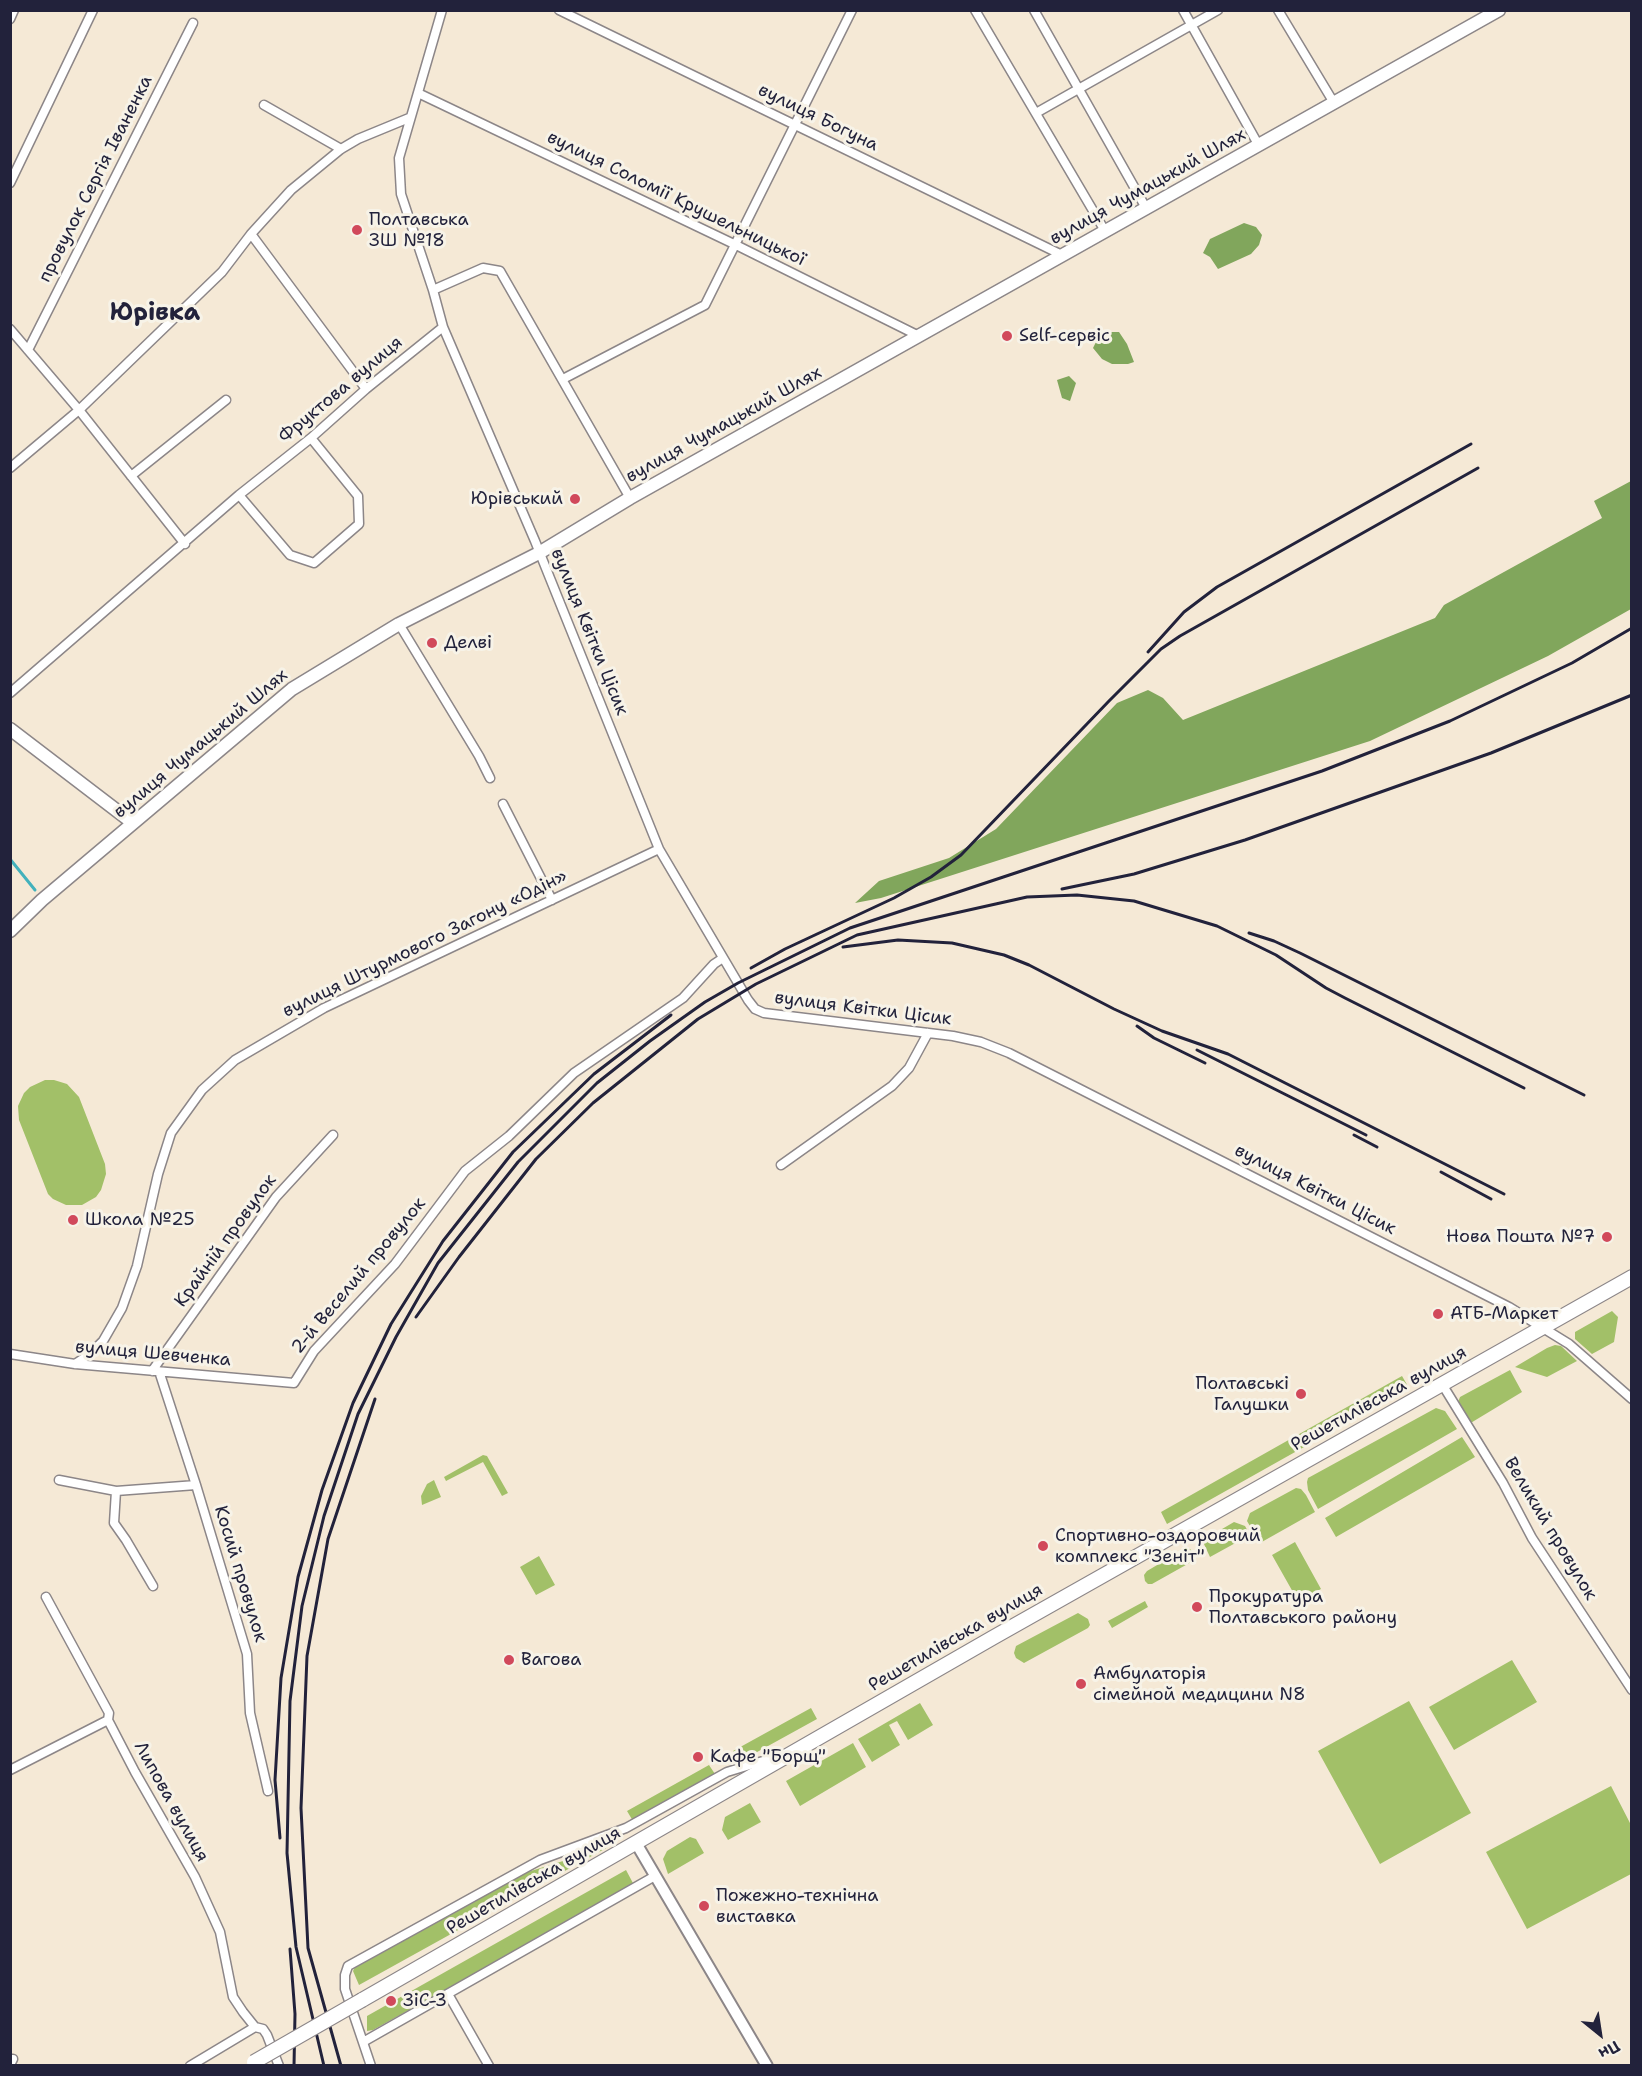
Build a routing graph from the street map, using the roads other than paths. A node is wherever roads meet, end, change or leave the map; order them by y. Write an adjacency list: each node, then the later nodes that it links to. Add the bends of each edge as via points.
1 (14, 10): 13 (street)
2 (93, 10): 25 (street)
3 (442, 10): 17 (street)
4 (559, 10): 22 (street, вулиця Богуна)
5 (852, 10): 22 (street)
6 (975, 10): 20 (street)
7 (1034, 10): 16 (street)
8 (1183, 10): 15 (street)
9 (1218, 10): 15 (street)
10 (1278, 10): 18 (street)
11 (1499, 10): 12 (main road, вулиця Чумацький Шлях)
12 (1478, 16): 18 (main road, вулиця Чумацький Шлях)
13 (10, 19)
14 (193, 23): 35 (street, провулок Сергія Іваненка)
15 (1191, 25): 16 (street); 23 (street)
16 (1078, 89): 20 (street); 26 (street)
17 (418, 93): 21 (street); 29 (street, вулиця Соломії Крушельницької)
18 (1334, 103): 23 (main road, вулиця Чумацький Шлях)
19 (264, 105): 24 (street)
20 (1036, 112): 27 (street)
21 (409, 118): 24 (street); 31 (street, via 399,158 401,194)
22 (795, 125): 29 (street); 30 (street, вулиця Богуна)
23 (1259, 146): 26 (main road, вулиця Чумацький Шлях)
24 (341, 149): 28 (street, via 291,190)
25 (10, 183)
26 (1146, 208): 27 (main road, вулиця Чумацький Шлях)
27 (1105, 231): 30 (main road, вулиця Чумацький Шлях)
28 (251, 234): 37 (street); 39 (street, via 222,272)
29 (736, 245): 34 (street, вулиця Соломії Крушельницької); 36 (street, via 705,305)
30 (1062, 255): 34 (main road, вулиця Чумацький Шлях)
31 (433, 290): 32 (street); 36 (street, via 483,268 500,271)
32 (443, 327): 37 (street, Фруктова вулиця); 46 (street, вулиця Квітки Цісик)
33 (10, 329): 35 (street)
34 (919, 336): 44 (main road, вулиця Чумацький Шлях)
35 (28, 351): 39 (street)
36 (563, 380): 44 (street)
37 (366, 389): 40 (street, Фруктова вулиця)
38 (226, 400): 42 (street)
39 (79, 410): 41 (street); 42 (street)
40 (311, 438): 43 (street, Фруктова вулиця); 43 (street, via 358,496 359,524 314,563 290,555)
41 (10, 468)
42 (131, 476): 45 (street)
43 (239, 495): 45 (street, Фруктова вулиця)
44 (630, 498): 46 (main road, вулиця Чумацький Шлях)
45 (184, 544): 48 (street, Фруктова вулиця)
46 (539, 553): 47 (main road, вулиця Чумацький Шлях); 53 (street, вулиця Квітки Цісик)
47 (399, 624): 50 (street); 52 (main road, вулиця Чумацький Шлях, via 292,689)
48 (10, 693)
49 (10, 729): 52 (main road)
50 (490, 778)
51 (503, 804): 54 (street)
52 (133, 823): 55 (main road, вулиця Чумацький Шлях)
53 (659, 849): 54 (street, вулиця Штурмового Загону «Одін»); 56 (street, вулиця Квітки Цісик)
54 (552, 900): 63 (street, вулиця Штурмового Загону «Одін», via 324,1008 236,1060 202,1089 171,1133 137,1266 122,1308 103,1341)
55 (10, 931)
56 (723, 958): 57 (street, вулиця Квітки Цісик, via 748,1000 760,1012); 65 (street, 2-й Веселий провулок, via 683,998 574,1073 509,1136 465,1171 394,1264 314,1351)
57 (928, 1033): 59 (street, via 909,1068 892,1086); 61 (street, вулиця Квітки Цісик, via 981,1042 1009,1053 1509,1306)
58 (333, 1136): 64 (street, Крайній провулок, via 276,1197)
59 (781, 1165)
60 (1632, 1277): 61 (main road, Решетилівська вулиця)
61 (1543, 1327): 66 (main road, Решетилівська вулиця); 67 (street, вулиця Квітки Цісик, via 1569,1344)
62 (10, 1354): 63 (street, вулиця Шевченка)
63 (75, 1364): 64 (street, вулиця Шевченка)
64 (156, 1371): 65 (street, вулиця Шевченка); 69 (street, Косий провулок)
65 (294, 1383)
66 (1442, 1384): 73 (street, Великий провулок, via 1532,1538); 75 (main road, Решетилівська вулиця)
67 (1632, 1399)
68 (60, 1480): 70 (street)
69 (196, 1485): 70 (street); 77 (street, Косий провулок, via 247,1654 250,1713)
70 (116, 1491): 71 (street, via 114,1523)
71 (153, 1586)
72 (46, 1597): 74 (street, Липова вулиця, via 109,1713)
73 (1632, 1690)
74 (108, 1720): 76 (street); 82 (street, Липова вулиця, via 195,1877 220,1932 233,1996)
75 (796, 1751): 78 (street, via 727,1772); 79 (main road, Решетилівська вулиця)
76 (10, 1770)
77 (268, 1791)
78 (626, 1828): 79 (street); 83 (street, via 515,1872 348,1966 345,1989)
79 (636, 1844): 80 (street); 85 (main road, Решетилівська вулиця, bridge)
80 (655, 1876): 81 (street); 91 (street)
81 (448, 1994): 83 (street); 90 (street)
82 (255, 2027): 87 (street); 88 (street, Липова вулиця, via 267,2034)
83 (363, 2042): 89 (street)
84 (10, 2059): 86 (street)
85 (251, 2064)
86 (10, 2065)
87 (190, 2066)
88 (279, 2066)
89 (371, 2066)
90 (489, 2066)
91 (767, 2066)

